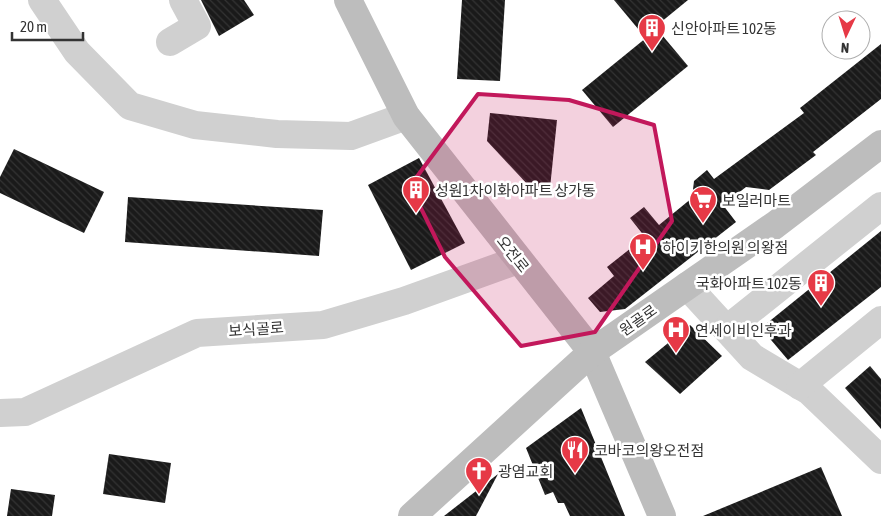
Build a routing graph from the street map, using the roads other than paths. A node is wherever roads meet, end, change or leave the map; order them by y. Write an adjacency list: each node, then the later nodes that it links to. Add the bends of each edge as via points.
1 (42, 0): 5 (street, via 77,52 130,106 195,124 277,134 351,136)
2 (183, 0): 4 (street, via 197,26)
3 (348, 0): 5 (street, 오전로)
4 (170, 42)
5 (406, 116): 8 (street, 오전로)
6 (881, 144): 9 (street, 원골로, via 775,225)
7 (881, 206): 11 (street)
8 (518, 260): 12 (street, 오전로); 14 (street, 보식골로, via 404,301 324,325 197,333 25,412)
9 (687, 286): 11 (street); 12 (street, 원골로)
10 (881, 320): 13 (street)
11 (727, 329): 13 (street, via 752,357)
12 (592, 352): 16 (street, 원골로); 17 (street, 오전로)
13 (800, 386): 15 (street)
14 (0, 414)
15 (881, 460)
16 (412, 516)
17 (662, 516)

